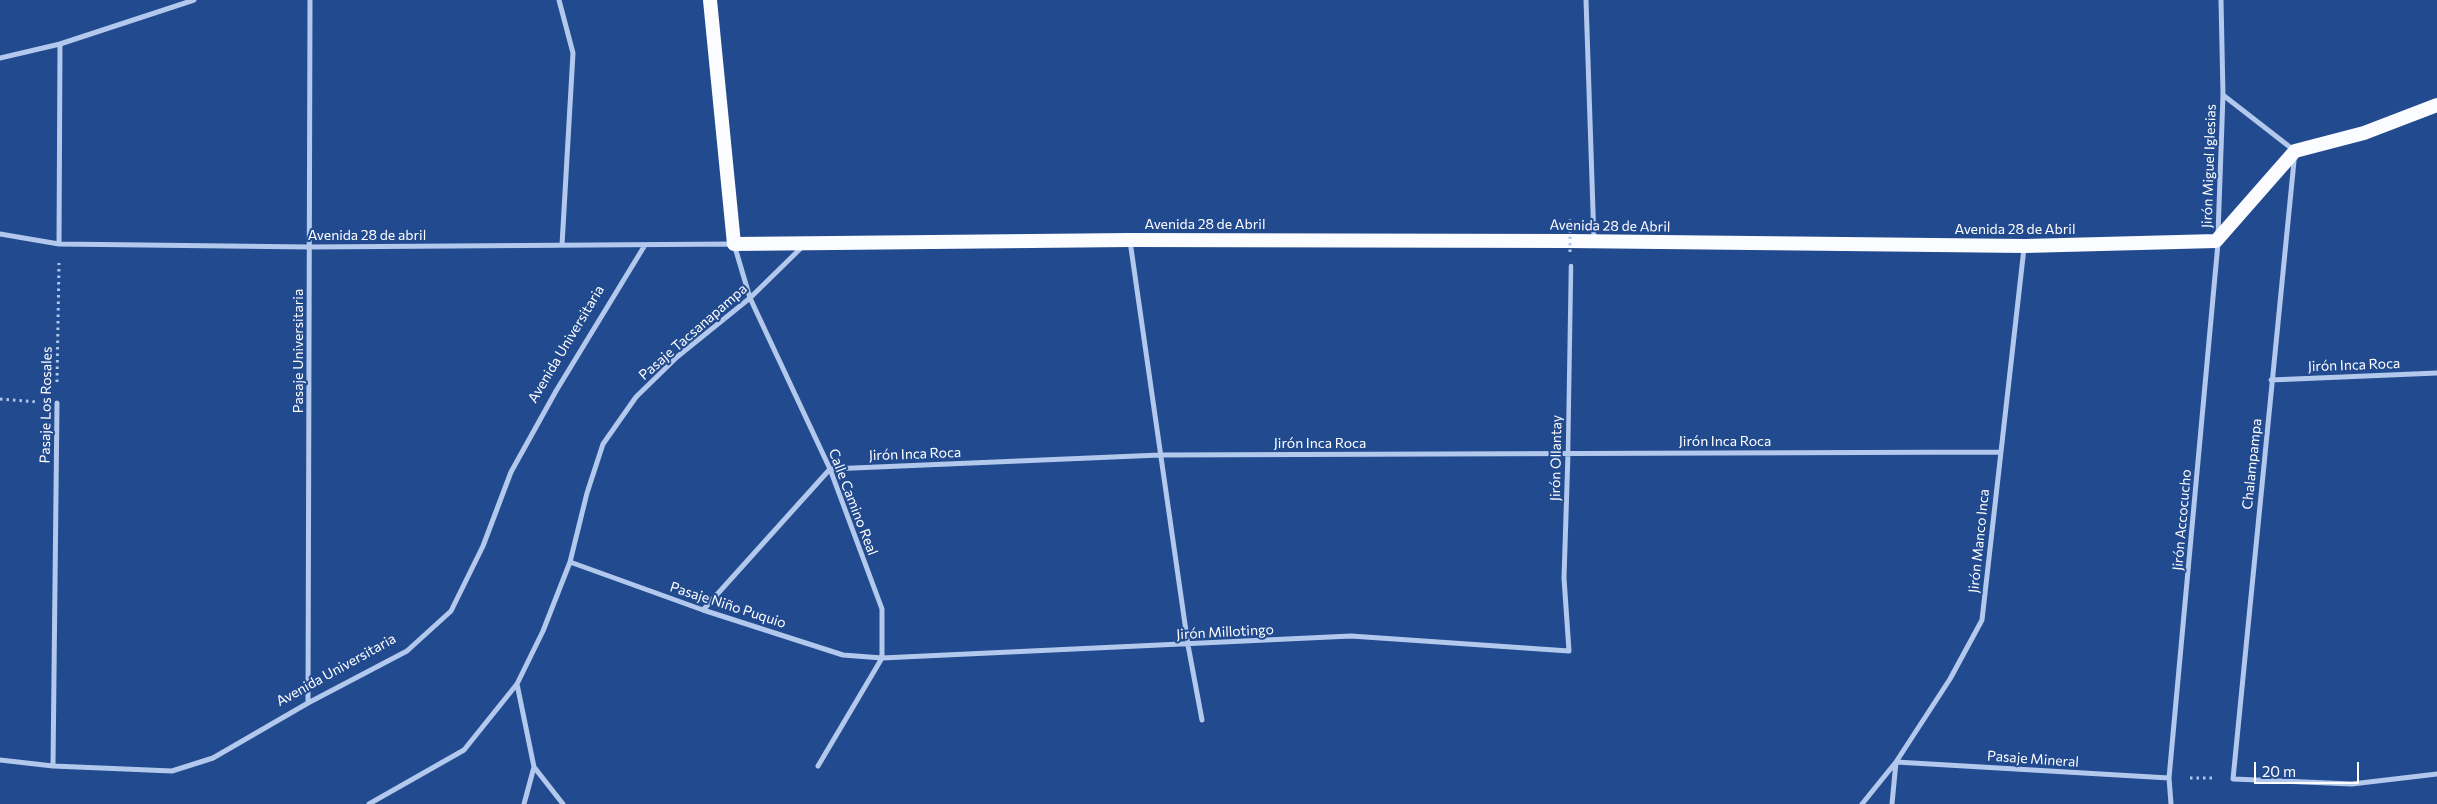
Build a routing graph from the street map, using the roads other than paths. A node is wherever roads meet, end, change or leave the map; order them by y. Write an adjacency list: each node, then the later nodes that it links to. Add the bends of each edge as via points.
1 (194, 0): 7 (street)
2 (310, 0): 22 (street, Pasaje Universitaria)
3 (559, 0): 19 (street, via 573,53)
4 (710, 0): 18 (highway)
5 (1586, 0): 15 (street)
6 (2221, 0): 9 (street, Jirón Miguel Iglesias)
7 (60, 44): 8 (street); 17 (street)
8 (0, 58)
9 (2223, 95): 11 (street, Jirón Miguel Iglesias); 13 (street, Jirón Miguel Iglesias)
10 (2437, 104): 11 (highway, via 2364,133)
11 (2295, 152): 13 (highway); 26 (street, Chalampampa)
12 (0, 234): 17 (street, Avenida 28 de abril)
13 (2218, 238): 21 (highway, Avenida 28 de Abril, via 2216,241); 46 (street, Jirón Accocucho)
14 (1130, 240): 15 (highway, Avenida 28 de Abril); 16 (highway, Avenida 28 de Abril); 30 (street)
15 (1594, 242): 21 (highway, Avenida 28 de Abril)
16 (806, 243): 18 (highway, Avenida 28 de Abril); 24 (street, Pasaje Tacsanapampa)
17 (59, 244): 22 (street, Avenida 28 de abril)
18 (734, 244): 20 (street, Avenida 28 de abril); 24 (street, Calle Camino Real)
19 (562, 245): 20 (street, Avenida 28 de abril); 22 (street, Avenida 28 de abril)
20 (645, 245): 38 (street, Avenida Universitaria, via 511,472 483,546 451,611 407,651)
21 (2025, 246): 28 (street, Jirón Manco Inca)
22 (310, 247): 38 (street, Pasaje Universitaria)
23 (1570, 266): 29 (street, Jirón Ollantay)
24 (750, 298): 31 (street, Calle Camino Real); 32 (street, Pasaje Tacsanapampa, via 677,357 636,397 603,444)
25 (2437, 373): 26 (street, Jirón Inca Roca)
26 (2272, 380): 45 (street, Chalampampa, via 2233,779 2352,784)
27 (57, 403): 42 (street, Pasaje Los Rosales)
28 (2001, 452): 29 (street, Jirón Inca Roca); 41 (street, Jirón Manco Inca, via 1982,620 1950,679)
29 (1568, 453): 30 (street, Jirón Inca Roca); 35 (street, Jirón Ollantay, via 1564,578)
30 (1160, 455): 31 (street, Jirón Inca Roca); 34 (street)
31 (830, 468): 33 (street); 36 (street, Calle Camino Real, via 882,609)
32 (570, 562): 33 (street, Pasaje Niño Puquio); 37 (street, Pasaje Tacsanapampa)
33 (703, 610): 36 (street, Pasaje Niño Puquio, via 843,655)
34 (1188, 646): 35 (street, Jirón Millotingo, via 1352,636); 36 (street, Jirón Millotingo); 39 (street)
35 (1568, 651)
36 (882, 658): 43 (street)
37 (517, 684): 44 (street); 47 (street, Pasaje Tacsanapampa, via 464,750)
38 (308, 703): 42 (street, Avenida Universitaria, via 213,758 172,771)
39 (1202, 720)
40 (0, 760): 42 (street, Avenida Universitaria)
41 (1896, 762): 46 (street, Pasaje Mineral); 50 (street, Jirón Manco Inca); 51 (street)
42 (53, 766)
43 (818, 766)
44 (534, 768): 48 (street); 49 (street)
45 (2437, 774)
46 (2169, 778): 52 (street, Jirón Accocucho)
47 (369, 804)
48 (524, 804)
49 (563, 804)
50 (1862, 804)
51 (1892, 804)
52 (2171, 804)

